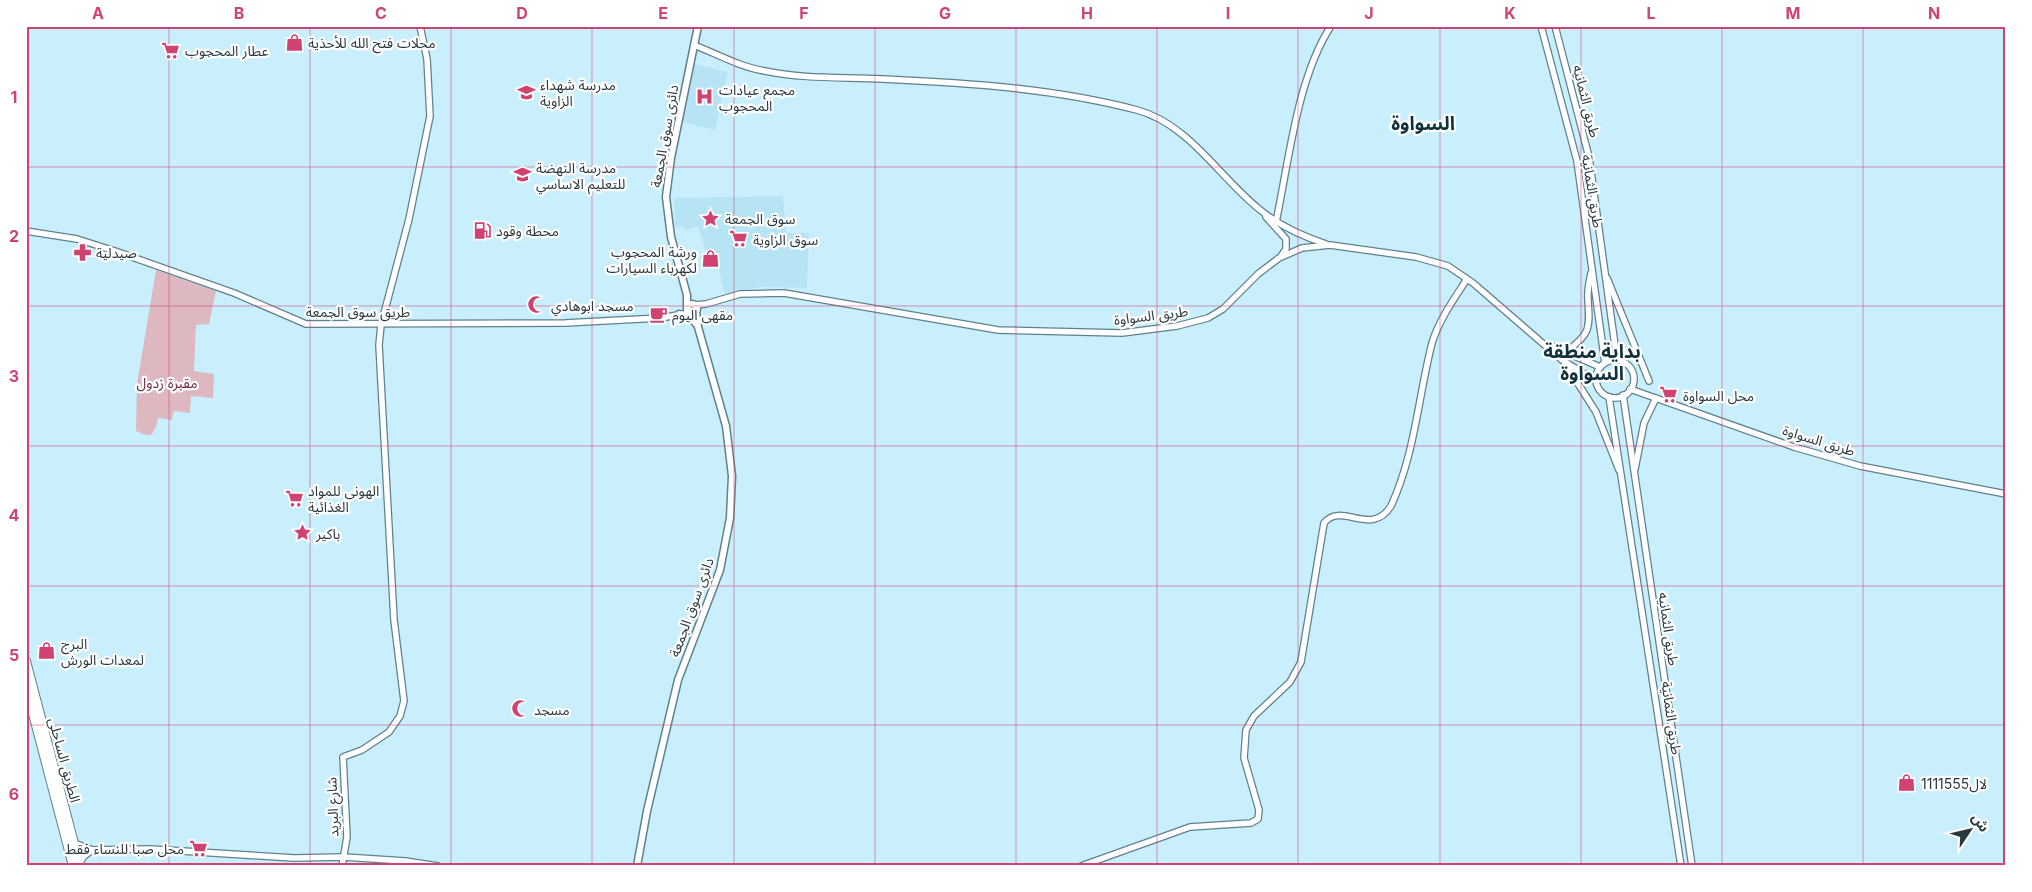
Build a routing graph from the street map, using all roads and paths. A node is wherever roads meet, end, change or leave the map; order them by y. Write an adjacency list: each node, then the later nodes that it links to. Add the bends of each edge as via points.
1 (420, 26): 18 (street, via 427,59 430,116 410,212)
2 (698, 26): 6 (main road, دائرى سوق الجمعة)
3 (1331, 26): 8 (street, via 1317,48 1308,75)
4 (1541, 26): 12 (street, طريق الثمانية, via 1577,161)
5 (1555, 26): 13 (street, طريق الثمانيه, via 1589,157)
6 (694, 45): 7 (street, via 766,72 1015,87 1137,110 1161,119 1183,134); 16 (main road, دائرى سوق الجمعة, via 666,197 671,238)
7 (1258, 208): 8 (street); 11 (street, via 1286,239 1286,249)
8 (1276, 222): 10 (street)
9 (26, 231): 18 (street, طريق سوق الجمعة, via 77,239 106,248 234,293 301,324)
10 (1330, 245): 11 (street, طريق السواوة, via 1302,248); 14 (street, طريق السواوة, via 1435,261)
11 (1277, 259): 15 (street, طريق السواوة, via 1224,309 1208,318 1177,326 1122,333 998,330 784,293 740,294)
12 (1592, 268): 21 (street, via 1588,291 1588,330); 24 (street, طريق الثمانية)
13 (1604, 269): 22 (street, طريق الثمانيه); 25 (street)
14 (1467, 279): 20 (street, طريق السواوة); 43 (street, via 1446,311 1433,341 1411,448 1391,506 1376,519 1338,515 1324,523 1301,662 1290,682 1254,716 1244,737 1244,758 1259,810 1258,819 1251,823 1190,827)
15 (704, 305): 16 (street); 19 (main road)
16 (692, 309): 17 (street); 19 (main road, دائرى سوق الجمعة)
17 (678, 314): 18 (street, طريق سوق الجمعة, via 660,318 565,323); 19 (main road, via 690,317)
18 (381, 324): 38 (street, شارع البريد, via 382,438 394,620 404,701 400,716 389,732 362,750 342,757 347,837)
19 (698, 324): 42 (main road, دائرى سوق الجمعة, via 726,426 732,476 730,518 720,570 678,680)
20 (1545, 343): 21 (street); 23 (street, طريق السواوة)
21 (1567, 351): 24 (street)
22 (1617, 360): 24 (street); 27 (street, via 1632,371)
23 (1564, 361): 26 (street, طريق السواوة); 32 (street, via 1596,412)
24 (1602, 365): 26 (street)
25 (1649, 380)
26 (1596, 381): 29 (street, via 1600,391)
27 (1630, 389): 28 (street); 30 (street, طريق السواوة)
28 (1623, 395): 29 (street); 31 (street, طريق الثمانيه)
29 (1609, 397): 32 (street, طريق الثمانية)
30 (1656, 398): 31 (street, via 1644,423); 33 (street, طريق السواوة, via 1794,447 1860,466)
31 (1634, 473): 45 (street, طريق الثمانيه)
32 (1621, 474): 44 (street, طريق الثمانية)
33 (2006, 494)
34 (26, 661): 36 (highway, الطريق الساحلى)
35 (26, 688): 39 (highway, الطريق الساحلى)
36 (74, 843): 37 (street); 39 (highway, الطريق الساحلى)
37 (92, 850): 38 (street, via 150,849 294,858); 39 (street)
38 (344, 857): 40 (street, شارع البريد); 41 (street, via 405,860)
39 (77, 865)
40 (342, 866)
41 (438, 866)
42 (637, 866)
43 (1081, 866)
44 (1681, 866)
45 (1692, 866)

